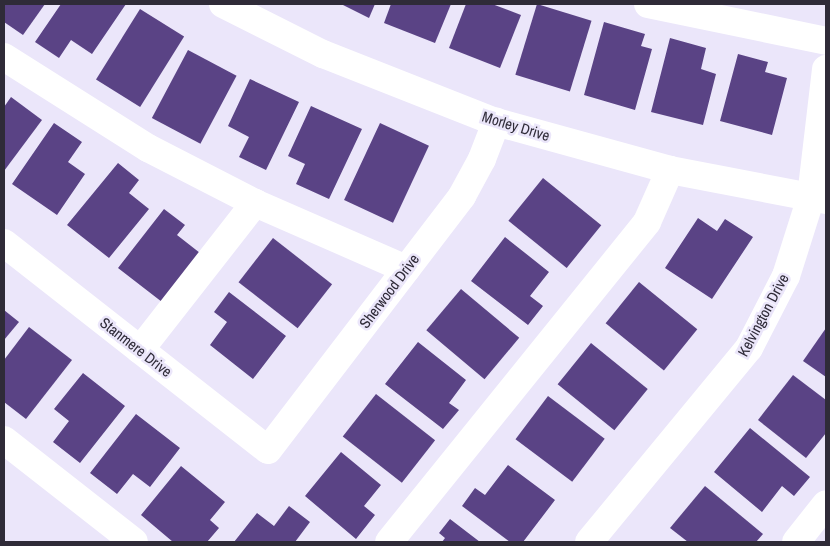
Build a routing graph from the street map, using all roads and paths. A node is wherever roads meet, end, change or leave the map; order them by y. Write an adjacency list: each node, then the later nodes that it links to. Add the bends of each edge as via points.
1 (223, 4): 6 (street, Morley Drive, via 323,54)
2 (648, 4): 3 (street)
3 (826, 41)
4 (4, 57): 9 (street, via 148,148)
5 (826, 69): 8 (street, Kelvington Drive)
6 (496, 122): 7 (street, Morley Drive); 11 (street, Sherwood Drive, via 482,159 462,196)
7 (670, 170): 8 (street, Morley Drive); 17 (street, via 647,222)
8 (818, 199): 18 (street, Kelvington Drive, via 786,276 749,348)
9 (255, 203): 11 (street); 12 (street)
10 (4, 243): 12 (street, Stanmere Drive)
11 (406, 268): 14 (street, Sherwood Drive)
12 (140, 350): 14 (street, Stanmere Drive)
13 (4, 440): 16 (street)
14 (268, 450)
15 (826, 504): 19 (street)
16 (134, 542)
17 (389, 542)
18 (589, 542)
19 (796, 542)

